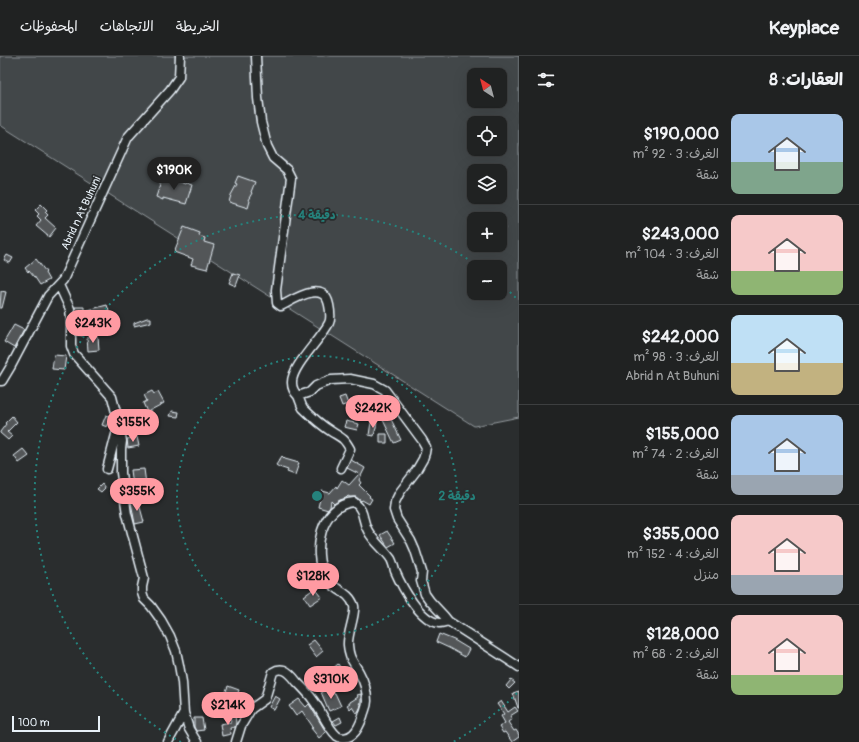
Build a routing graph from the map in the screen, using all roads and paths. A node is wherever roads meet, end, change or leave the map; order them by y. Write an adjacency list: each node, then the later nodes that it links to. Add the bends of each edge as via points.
1 (180, 56): 3 (street, Abrid n At Buhuni, via 179,77 128,137)
2 (256, 56): 5 (street, via 259,104 267,146 273,158 291,178 276,290 277,303 281,306 305,294 321,293 326,297 330,310 329,322 293,376 293,391)
3 (59, 285): 4 (street, Abrid n At Buhuni, via 48,296 11,366); 6 (street, via 70,310 71,346 74,354 112,397)
4 (0, 381)
5 (298, 396): 7 (street, via 302,407 348,444 350,449); 9 (street, via 331,380 350,379 374,384 385,390 422,440 426,447 421,464 400,492 394,510 415,550 425,594)
6 (119, 425): 8 (street); 11 (street, via 122,441 121,473 128,521 144,578 142,593 144,600 152,606 161,620 176,651 180,665)
7 (341, 468)
8 (107, 469)
9 (448, 621): 10 (street); 12 (street, via 438,623 429,619 412,602 392,561 367,531 359,506 354,502 346,502 332,512 323,528 319,559 326,578 347,594 354,608 348,650 363,682 367,702 362,721)
10 (519, 667)
11 (184, 714): 13 (street); 14 (street)
12 (349, 740): 15 (street, via 338,737 313,700 292,676 284,670 277,670 273,672 265,699 250,708)
13 (168, 742)
14 (197, 742)
15 (236, 742)

